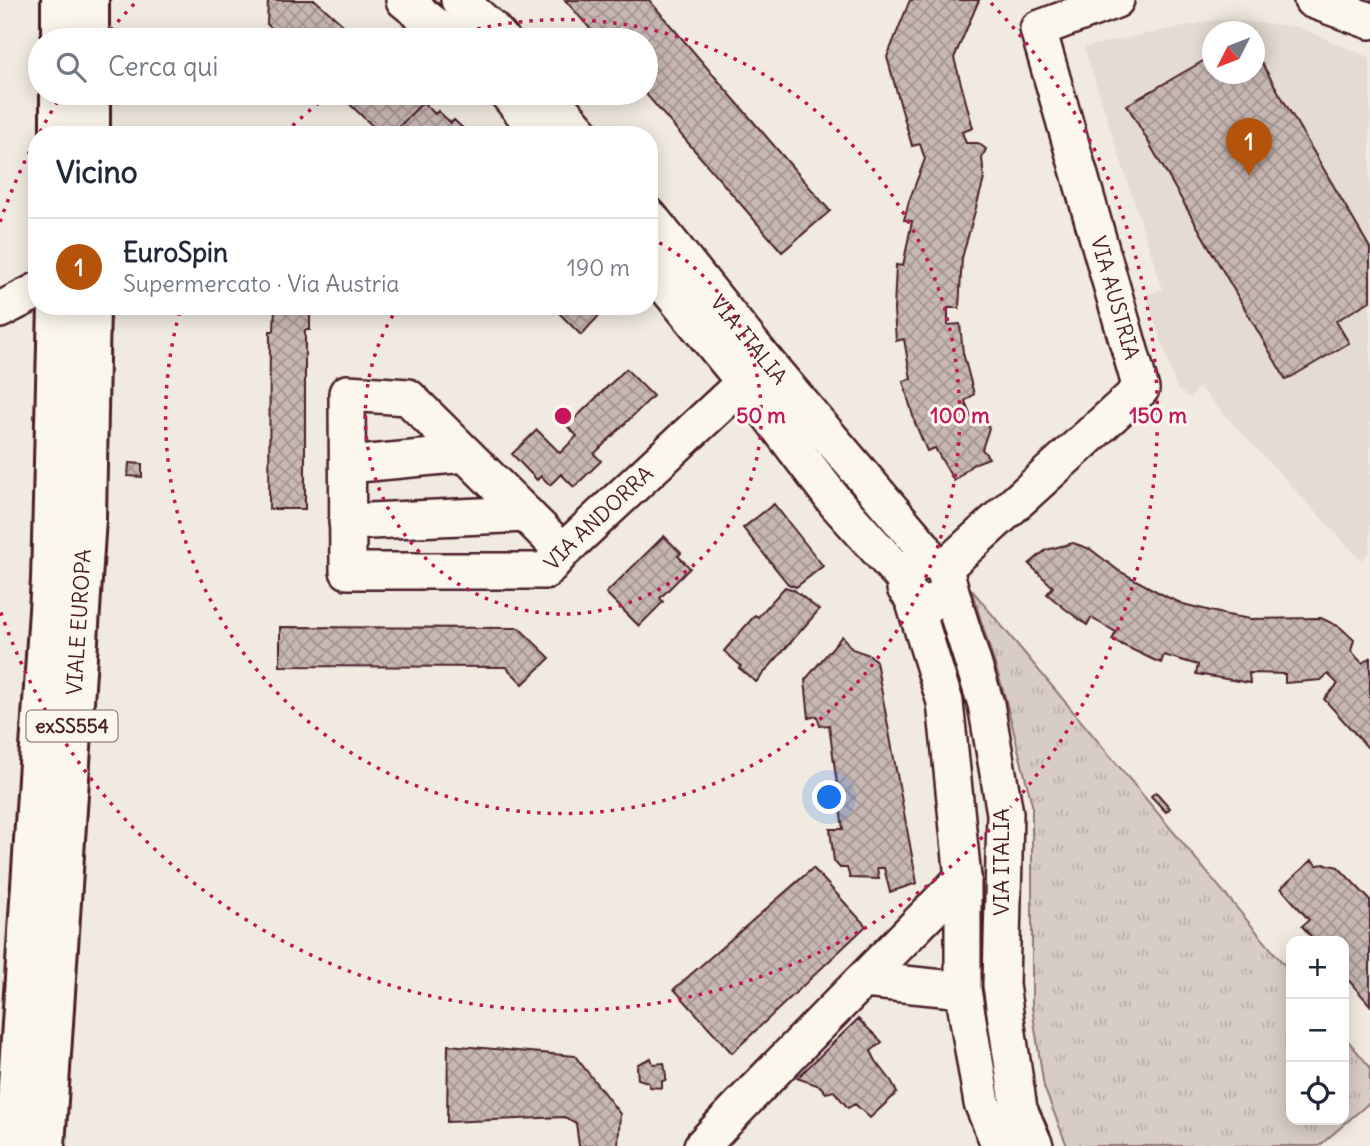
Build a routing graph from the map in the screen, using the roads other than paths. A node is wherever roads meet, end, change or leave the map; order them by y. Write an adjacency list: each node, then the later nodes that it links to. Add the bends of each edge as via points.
1 (61, 0): 8 (main road)
2 (89, 0): 9 (main road)
3 (404, 0): 10 (street)
4 (459, 0): 11 (street)
5 (1116, 0): 32 (street, VIA AUSTRIA, via 1038,29 1141,389 953,561)
6 (1312, 0): 7 (street)
7 (1370, 21)
8 (61, 28)
9 (89, 28)
10 (438, 28)
11 (491, 28)
12 (61, 105): 16 (main road)
13 (90, 105): 17 (main road)
14 (516, 105): 18 (street)
15 (557, 105): 19 (street)
16 (60, 126)
17 (90, 126)
18 (534, 126)
19 (575, 126)
20 (658, 229): 26 (street, VIA ITALIA)
21 (658, 276): 26 (street, VIA ITALIA)
22 (28, 296): 23 (street)
23 (0, 310)
24 (58, 315): 36 (main road, VIALE EUROPA / exSS554, via 51,580)
25 (90, 315): 37 (main road, VIALE EUROPA / exSS554, via 86,518)
26 (755, 372): 31 (street, VIA ANDORRA); 32 (street, VIA ITALIA, via 836,503)
27 (465, 454): 28 (street); 28 (street, via 408,397 348,393); 29 (street)
28 (348, 465): 30 (street)
29 (526, 514): 30 (street); 31 (street)
30 (347, 522): 31 (street, VIA ANDORRA, via 348,571 545,571)
31 (563, 551)
32 (928, 578): 33 (street, VIA ITALIA); 40 (street, VIA ITALIA, via 986,704 1004,813 1001,985 1019,1109)
33 (963, 878): 34 (street); 35 (street, VIA ITALIA)
34 (864, 980): 35 (street); 38 (street)
35 (963, 990): 39 (street, VIA ITALIA, via 982,1103)
36 (14, 1146)
37 (45, 1146)
38 (702, 1146)
39 (1000, 1146)
40 (1035, 1146)

